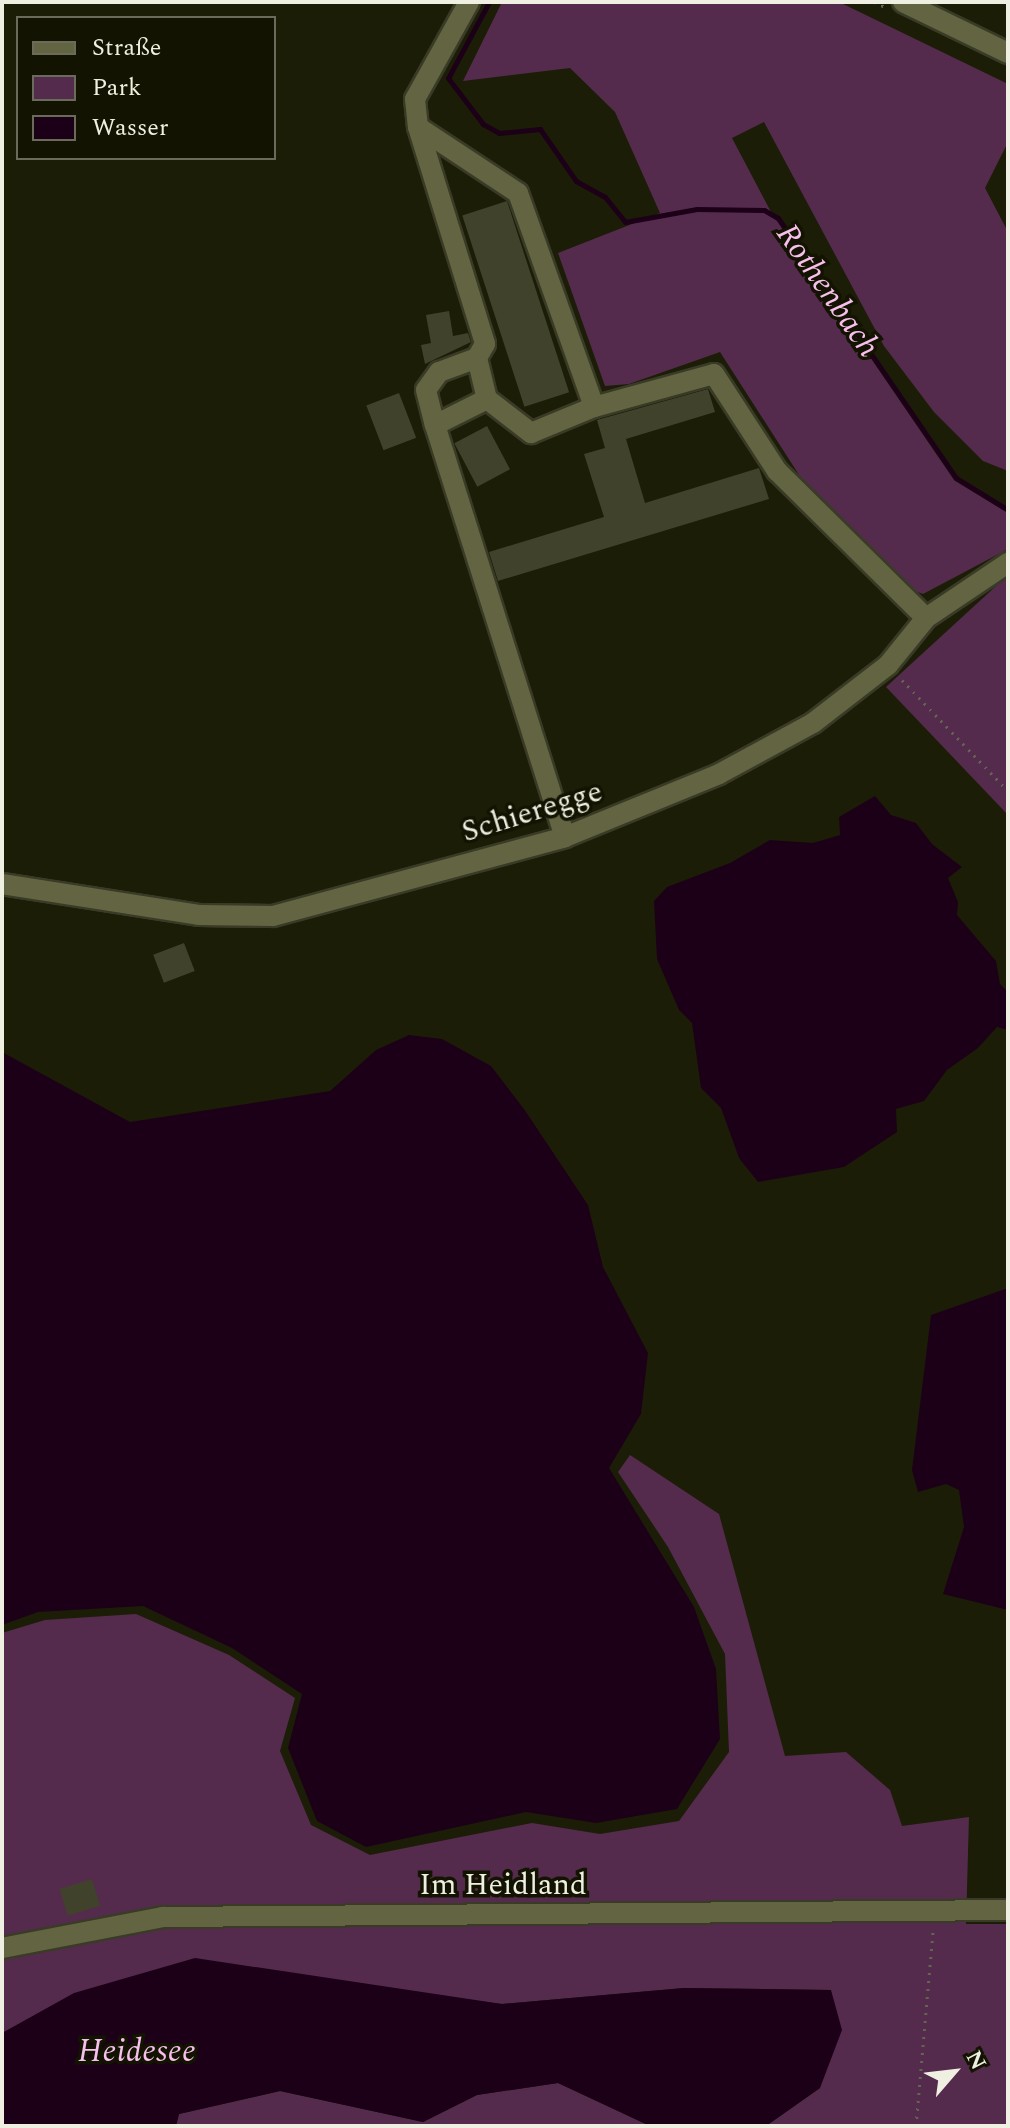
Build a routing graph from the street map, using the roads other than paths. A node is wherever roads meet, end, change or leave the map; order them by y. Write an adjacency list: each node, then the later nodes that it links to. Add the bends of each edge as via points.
1 (469, 2): 4 (street, via 415,99)
2 (903, 2): 3 (street)
3 (1008, 53)
4 (418, 127): 5 (street, via 485,344); 7 (street, via 518,193)
5 (477, 358): 6 (street); 8 (street, via 439,372 426,390)
6 (487, 399): 7 (street, via 531,433); 8 (street)
7 (594, 407): 10 (street, via 714,374 777,471)
8 (435, 425): 11 (street)
9 (1008, 563): 10 (street, Schieregge)
10 (926, 618): 11 (street, Schieregge, via 888,665 813,723 719,774)
11 (565, 837): 12 (street, Schieregge, via 273,916 199,915)
12 (2, 884)
13 (1008, 1910): 14 (street, Im Heidland, via 163,1917)
14 (2, 1948)

